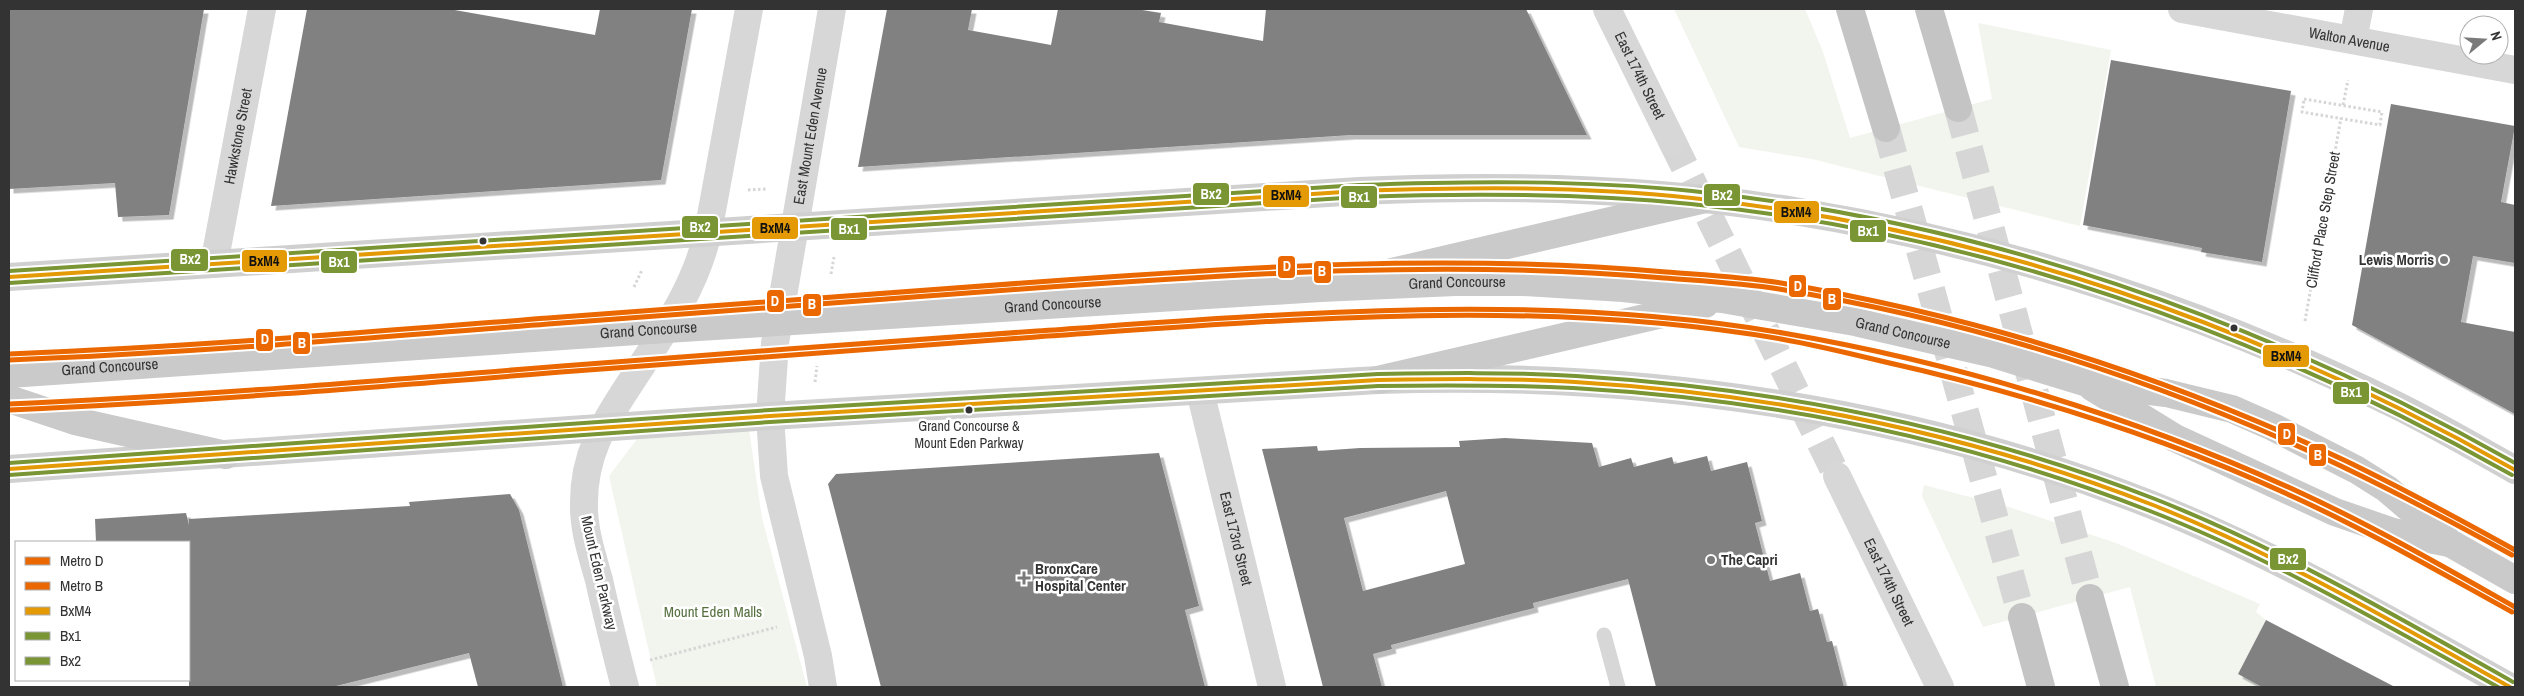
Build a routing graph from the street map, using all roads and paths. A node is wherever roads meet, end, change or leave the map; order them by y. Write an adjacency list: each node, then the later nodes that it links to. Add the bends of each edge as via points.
1 (262, 9): 23 (street, Hawkstone Street)
2 (749, 9): 21 (street)
3 (832, 9): 20 (street, East Mount Eden Avenue)
4 (1607, 9): 16 (street, East 174th Street)
5 (1850, 9): 15 (highway)
6 (1929, 9): 7 (highway, via 1958,108)
7 (1945, 9)
8 (2182, 9): 10 (street, Walton Avenue)
9 (2359, 9): 10 (street)
10 (2353, 40): 11 (street, Walton Avenue)
11 (2515, 70)
12 (2348, 80): 13 (path)
13 (2343, 105): 14 (path, via 2304,99 2302,112); 14 (path, via 2382,112 2380,125)
14 (2341, 118): 30 (path, Clifford Place Step Street)
15 (1886, 128)
16 (1672, 141)
17 (771, 189): 18 (path)
18 (742, 190)
19 (1705, 200): 20 (street, via 1548,189 1407,188); 28 (main road); 42 (street, via 1801,212 1906,233 2049,269 2105,287 2200,321 2318,370 2398,406)
20 (793, 227): 21 (street); 31 (street, East Mount Eden Avenue)
21 (708, 232): 23 (street); 32 (street, Mount Eden Parkway, via 693,279)
22 (835, 256): 25 (path)
23 (214, 264): 26 (street)
24 (644, 266): 27 (path)
25 (832, 274)
26 (9, 277)
27 (634, 287)
28 (1320, 288): 29 (main road, Grand Concourse, via 1523,282 1624,288); 31 (main road, Grand Concourse)
29 (1722, 299): 34 (main road); 35 (main road, Grand Concourse, via 1821,315 1933,339)
30 (2305, 321)
31 (778, 322): 32 (main road, Grand Concourse); 38 (street)
32 (666, 329): 33 (main road, Grand Concourse); 39 (street, Mount Eden Parkway)
33 (9, 374)
34 (1378, 380): 36 (street); 58 (street, via 1504,378 1648,386 1818,412 1952,441 2085,481 2225,536 2341,593)
35 (2088, 384): 44 (main road, Grand Concourse, via 2175,438 2335,512 2384,529); 44 (main road, Grand Concourse, via 2199,400 2232,409 2273,427 2327,453 2388,489)
36 (1200, 391): 38 (street); 53 (street, East 173rd Street)
37 (9, 399): 40 (main road, via 76,421)
38 (770, 416): 39 (street); 52 (street, via 774,476)
39 (601, 428): 40 (street); 51 (street, Mount Eden Parkway, via 586,477 584,504 591,549)
40 (226, 455): 41 (street)
41 (9, 470)
42 (2515, 470)
43 (1837, 476): 55 (street, East 174th Street)
44 (2450, 543): 45 (main road, Grand Concourse)
45 (2515, 580)
46 (2090, 598): 57 (highway)
47 (2022, 617): 56 (highway)
48 (780, 626): 50 (path)
49 (1604, 635): 54 (lane)
50 (643, 662)
51 (625, 687)
52 (823, 687)
53 (1272, 687)
54 (1618, 687)
55 (1940, 687)
56 (2041, 687)
57 (2115, 687)
58 (2510, 687)

